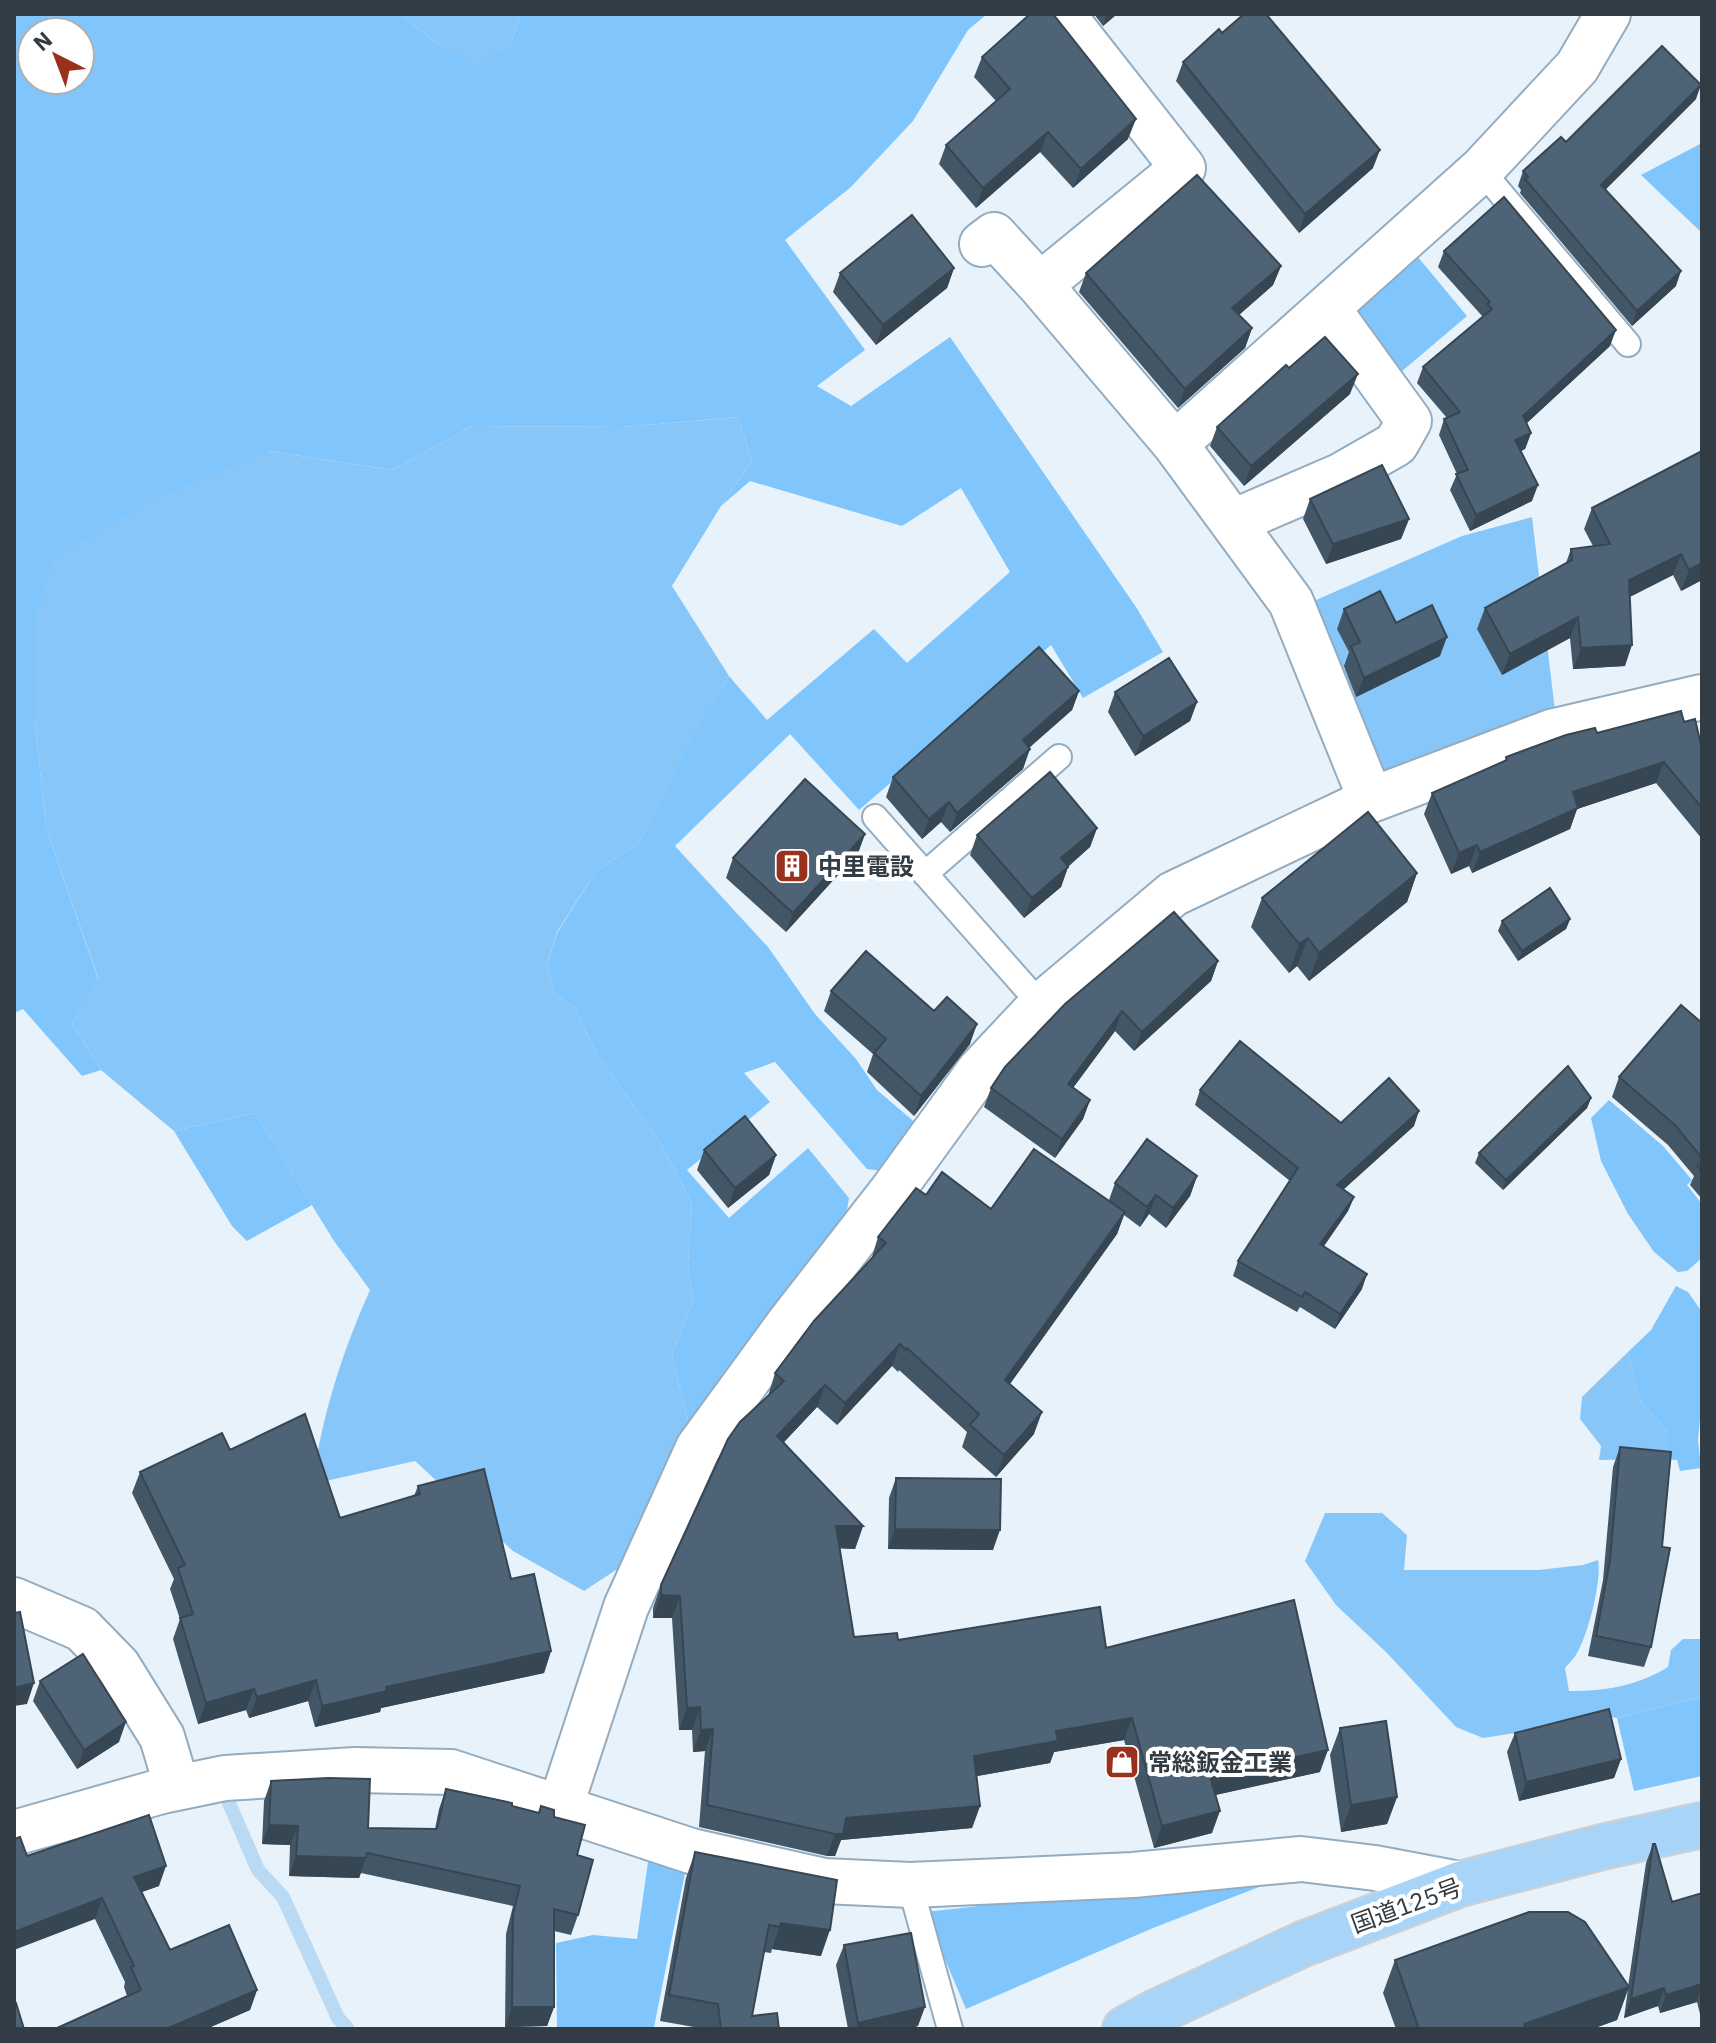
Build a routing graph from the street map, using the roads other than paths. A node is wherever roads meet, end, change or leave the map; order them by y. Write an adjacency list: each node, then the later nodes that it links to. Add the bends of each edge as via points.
1 (1062, 14): 5 (street, via 1183,168)
2 (1608, 14): 3 (street, via 1577,67)
3 (1481, 170): 6 (street); 7 (lane)
4 (982, 244): 5 (street, via 994,235)
5 (1040, 285): 8 (street)
6 (1328, 309): 8 (street); 9 (street, via 1409,421 1396,444 1340,476)
7 (1628, 344)
8 (1175, 444): 9 (street)
9 (1233, 522): 12 (street, via 1291,602)
10 (1702, 697): 12 (street, via 1551,732)
11 (1059, 757): 14 (lane)
12 (1371, 800): 15 (street, via 1173,894)
13 (875, 817): 14 (lane)
14 (925, 874): 15 (lane)
15 (1041, 1005): 18 (street, via 979,1071 698,1448 626,1607)
16 (14, 1600): 17 (street, via 82,1629 118,1666 162,1737)
17 (177, 1787): 18 (street, via 225,1778 355,1770 451,1772); 20 (street)
18 (560, 1808): 22 (street, via 691,1851 824,1881)
19 (1702, 1825): 21 (highway, 国道125号)
20 (14, 1833)
21 (1460, 1884): 22 (street, via 1301,1859 1133,1875); 24 (highway, 国道125号, via 1303,1944)
22 (910, 1885): 23 (lane)
23 (950, 2029)
24 (1125, 2029)

